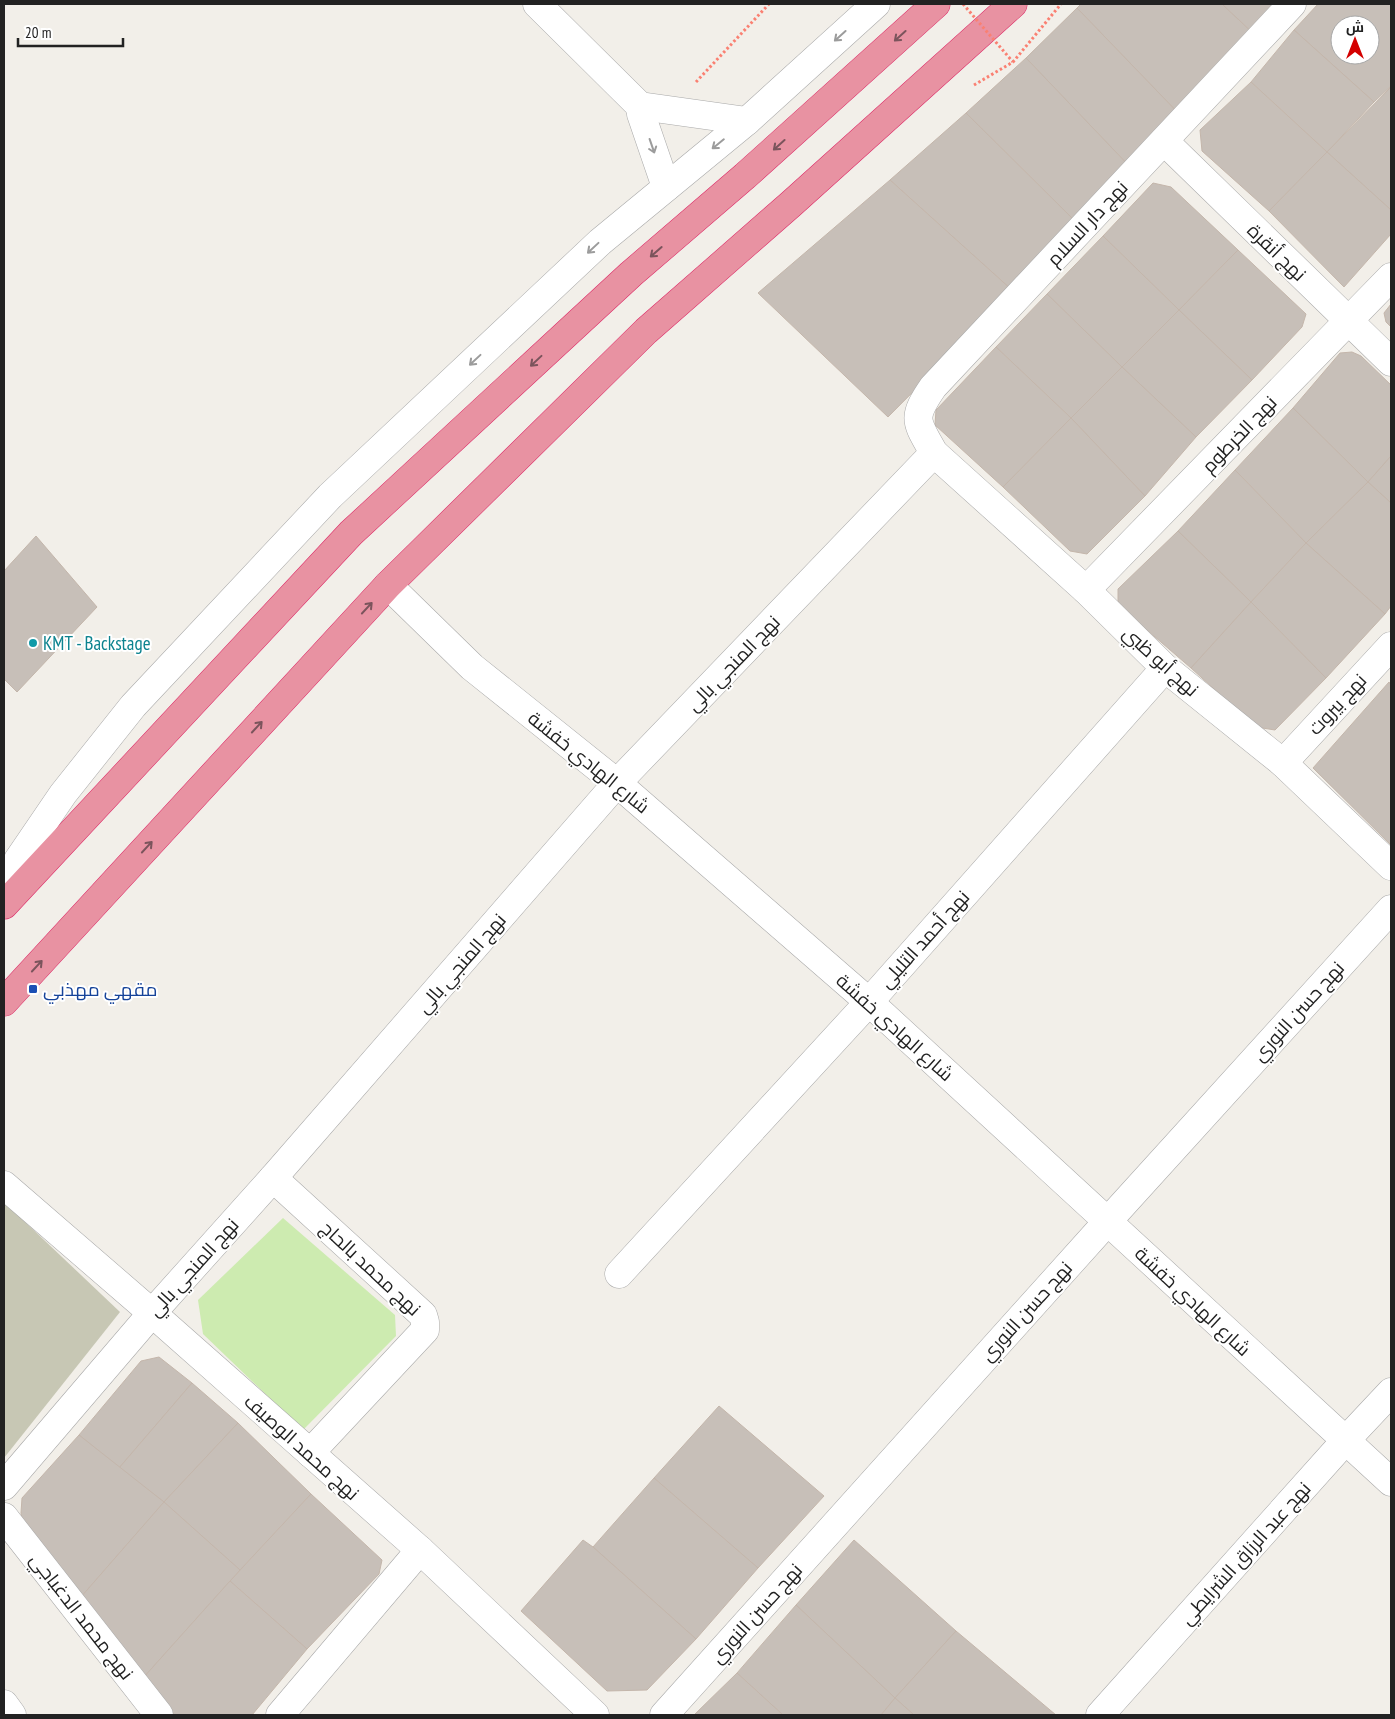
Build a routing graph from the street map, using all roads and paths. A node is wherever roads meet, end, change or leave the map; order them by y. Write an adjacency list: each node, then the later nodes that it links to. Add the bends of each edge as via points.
1 (537, 4): 9 (street)
2 (769, 4): 10 (path)
3 (876, 4): 11 (street, one-way to 11)
4 (936, 4): 26 (highway, one-way to 26, via 631,274 351,533)
5 (964, 4): 8 (path, bridge)
6 (1014, 4): 18 (highway, via 646,331)
7 (1292, 4): 12 (street, نهج دار السلام)
8 (1013, 62)
9 (640, 106): 10 (street); 13 (street, one-way to 13)
10 (669, 110): 11 (street)
11 (747, 121): 13 (street, one-way to 13)
12 (1164, 141): 15 (street, نهج أنقرة); 17 (street, نهج دار السلام, via 933,387 920,406 918,418 920,429)
13 (666, 187): 25 (street, one-way to 25, via 600,242 330,496 133,706 63,794 18,860)
14 (1391, 276): 15 (street, نهج الخرطوم)
15 (1348, 322): 16 (street, نهج أنقرة); 19 (street, نهج الخرطوم)
16 (1391, 362)
17 (934, 453): 19 (street, نهج أبو ظبي); 23 (street, نهج المنجي بالي)
18 (388, 585): 23 (street, شارع الهادي خفشة, via 472,667); 28 (highway, one-way to 18)
19 (1086, 590): 21 (street, نهج أبو ظبي)
20 (1391, 646): 22 (street, نهج بيروت)
21 (1165, 668): 22 (street, نهج أبو ظبي); 29 (street, نهج أحمد التليلي)
22 (1283, 763): 24 (street, نهج أبو ظبي)
23 (617, 783): 29 (street, شارع الهادي خفشة); 30 (street, نهج المنجي بالي)
24 (1391, 866)
25 (4, 899)
26 (4, 905)
27 (1391, 909): 32 (street, نهج حسن النوري)
28 (4, 1002)
29 (869, 1002): 32 (street, شارع الهادي خفشة); 33 (street, نهج أحمد التليلي)
30 (273, 1178): 34 (street, نهج المنجي بالي); 37 (street, نهج محمد بالحاج, via 423,1315 425,1322 425,1330)
31 (4, 1185): 34 (street, نهج محمد الوصيف)
32 (1107, 1222): 36 (street, شارع الهادي خفشة); 47 (street, نهج حسن النوري)
33 (619, 1274)
34 (152, 1313): 37 (street, نهج محمد الوصيف); 39 (street, نهج المنجي بالي)
35 (1391, 1392): 36 (street, نهج عبد الرزاق الشرايطي)
36 (1345, 1441): 38 (street, شارع الهادي خفشة); 48 (street, نهج عبد الرزاق الشرايطي)
37 (310, 1454): 41 (street, نهج محمد الوصيف)
38 (1391, 1482)
39 (4, 1486)
40 (4, 1516): 44 (street, نهج محمد الدغباجي)
41 (420, 1550): 45 (street); 46 (street, نهج محمد الوصيف)
42 (4, 1704): 43 (street)
43 (12, 1715)
44 (159, 1715)
45 (280, 1715)
46 (595, 1715)
47 (664, 1715)
48 (1100, 1715)

